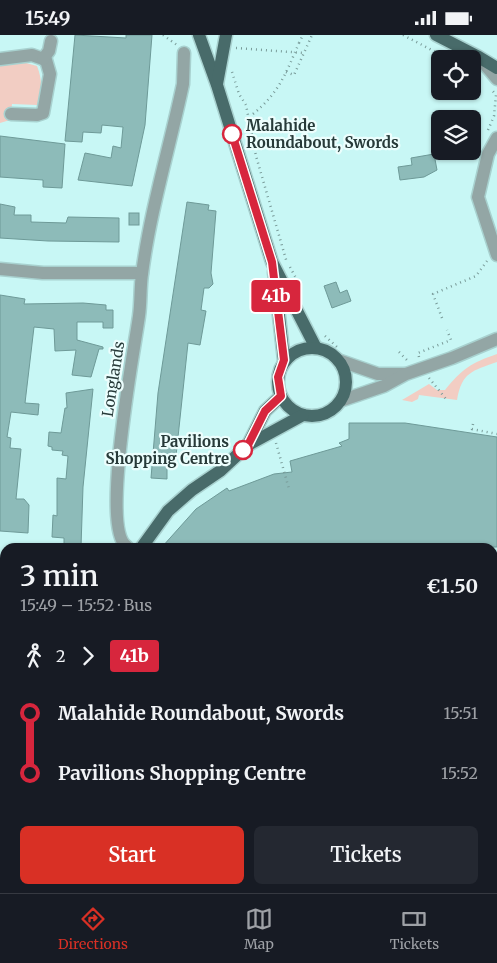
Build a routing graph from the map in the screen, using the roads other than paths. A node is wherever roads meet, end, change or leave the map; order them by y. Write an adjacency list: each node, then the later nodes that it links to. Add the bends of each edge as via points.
1 (199, 35): 13 (main road)
2 (226, 35): 13 (main road)
3 (436, 35): 5 (main road)
4 (51, 41): 9 (street)
5 (466, 50)
6 (184, 53): 19 (street, Longlands, via 183,84)
7 (481, 58): 11 (main road)
8 (0, 59): 9 (street, via 32,55)
9 (43, 59): 14 (street, via 50,74 43,113)
10 (481, 60): 12 (street)
11 (497, 68)
12 (497, 79)
13 (217, 85): 17 (main road)
14 (11, 114)
15 (497, 138): 16 (street, via 488,154 478,197)
16 (497, 255)
17 (272, 262): 21 (main road); 23 (main road)
18 (0, 269): 19 (street, via 43,273)
19 (142, 273): 29 (street, Longlands, via 139,315 122,420 118,529)
20 (497, 339): 24 (street, via 452,358)
21 (316, 348): 22 (main road); 23 (main road, via 296,352)
22 (339, 355): 24 (street, via 378,374); 26 (main road, via 346,376)
23 (284, 360): 25 (main road, via 278,377)
24 (406, 367): 26 (street, via 384,386)
25 (281, 396): 27 (main road, via 287,406); 28 (main road, via 265,411)
26 (343, 399): 27 (main road, via 323,415)
27 (303, 415): 28 (main road)
28 (248, 445): 30 (main road, via 168,511)
29 (124, 543)
30 (145, 543)

